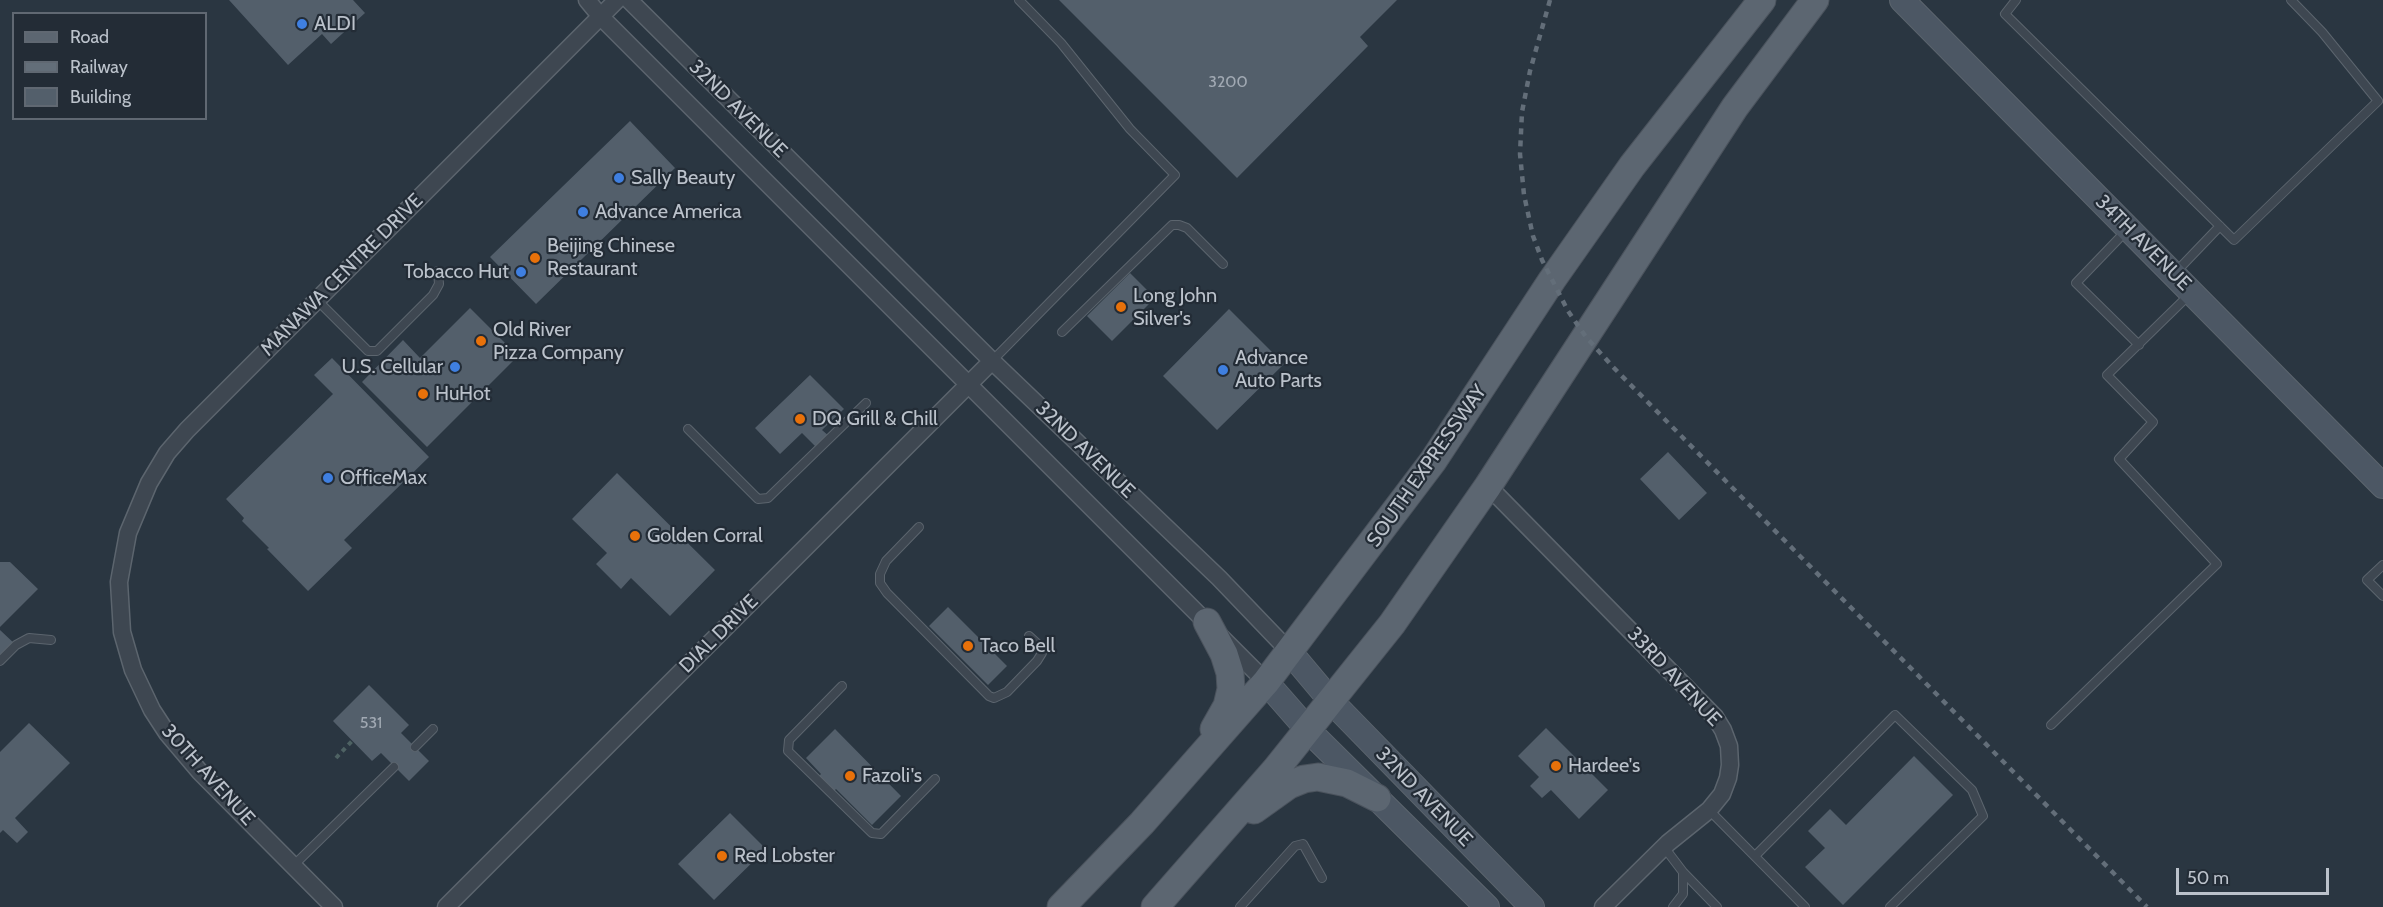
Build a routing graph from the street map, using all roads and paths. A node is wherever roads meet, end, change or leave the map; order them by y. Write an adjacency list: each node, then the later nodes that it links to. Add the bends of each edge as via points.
1 (587, 0): 10 (street, 32ND AVENUE)
2 (617, 0): 10 (street, MANAWA CENTRE DRIVE)
3 (629, 0): 20 (street, 32ND AVENUE)
4 (1019, 0): 20 (lane, via 1175,175)
5 (1762, 0): 33 (main road, SOUTH EXPRESSWAY, via 1632,166 1433,461)
6 (1815, 0): 24 (main road, via 1735,106)
7 (1902, 0): 12 (street, 34TH AVENUE)
8 (2016, 0): 11 (lane, via 2005,14)
9 (2291, 0): 11 (lane, via 2378,101 2234,240)
10 (601, 17): 17 (street, MANAWA CENTRE DRIVE); 21 (street, 32ND AVENUE)
11 (2220, 226): 15 (lane)
12 (2128, 228): 15 (street, 34TH AVENUE); 19 (lane, via 2076,284)
13 (1223, 264): 18 (lane, via 1187,228 1172,225)
14 (438, 271): 17 (lane, via 439,284 433,295 377,351 368,351)
15 (2174, 274): 16 (street, 34TH AVENUE)
16 (2192, 293): 19 (lane); 25 (street, 34TH AVENUE)
17 (318, 301): 28 (street, MANAWA CENTRE DRIVE, via 167,453 134,515)
18 (1062, 332)
19 (2139, 345): 38 (lane, via 2107,375 2153,422 2119,459 2217,564)
20 (992, 361): 21 (street, DIAL DRIVE); 33 (street, 32ND AVENUE, via 1220,578)
21 (969, 384): 30 (street, 32ND AVENUE); 57 (street, DIAL DRIVE)
22 (866, 403): 23 (lane, via 768,498 758,499)
23 (688, 429)
24 (1488, 486): 37 (main road, via 1392,624); 48 (street, 33RD AVENUE, via 1715,717 1729,746 1730,765 1722,794)
25 (2383, 486)
26 (919, 527): 31 (lane, via 886,561 880,583 989,696 994,698 1007,692 1037,661 1041,647)
27 (2383, 565): 29 (lane, via 2367,580)
28 (119, 582): 52 (street, 30TH AVENUE, via 126,649 152,710 182,753)
29 (2383, 596)
30 (1207, 622): 35 (street, 32ND AVENUE); 45 (main road, via 1226,658 1231,689 1227,706)
31 (1029, 636)
32 (51, 640): 34 (lane, via 29,638)
33 (1289, 651): 35 (main road, SOUTH EXPRESSWAY); 37 (street, 32ND AVENUE)
34 (0, 661)
35 (1266, 682): 40 (street, 32ND AVENUE); 45 (main road, SOUTH EXPRESSWAY)
36 (842, 686): 46 (lane, via 789,740 788,751 872,833 881,834)
37 (1331, 701): 40 (main road); 62 (street, 32ND AVENUE)
38 (2051, 725)
39 (433, 729): 42 (lane)
40 (1308, 730): 47 (street, 32ND AVENUE); 49 (main road)
41 (352, 741): 43 (path)
42 (415, 747)
43 (336, 758)
44 (394, 766): 52 (lane)
45 (1193, 767): 58 (main road, SOUTH EXPRESSWAY)
46 (935, 780)
47 (1377, 798): 49 (main road, via 1332,779 1304,779 1274,795); 61 (street, 32ND AVENUE)
48 (1709, 810): 50 (street, 33RD AVENUE); 51 (lane)
49 (1216, 838): 59 (main road)
50 (1664, 847): 53 (lane); 55 (street, 33RD AVENUE)
51 (1755, 856): 65 (lane); 66 (lane, via 1895,716 1972,790 1983,816)
52 (293, 866): 56 (street, 30TH AVENUE)
53 (1683, 872): 63 (lane, via 1683,894); 64 (lane)
54 (1322, 878): 60 (lane, via 1303,844 1295,846)
55 (1609, 905)
56 (334, 907)
57 (446, 907)
58 (1061, 907)
59 (1155, 907)
60 (1240, 907)
61 (1487, 907)
62 (1532, 907)
63 (1673, 907)
64 (1717, 907)
65 (1805, 907)
66 (1890, 907)

